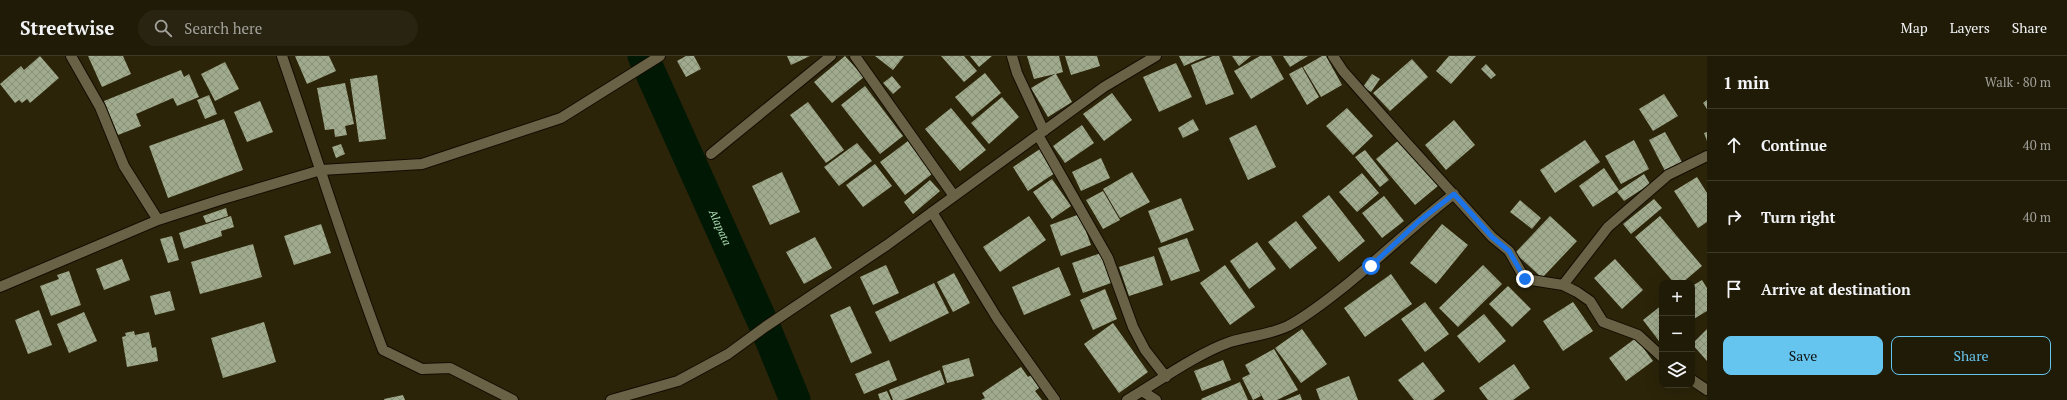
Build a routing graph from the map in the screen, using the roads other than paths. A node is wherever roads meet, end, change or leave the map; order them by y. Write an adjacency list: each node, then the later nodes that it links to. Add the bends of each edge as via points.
1 (71, 56): 16 (street, via 100,107 124,166)
2 (282, 56): 12 (street)
3 (660, 56): 12 (street, via 561,118 422,164)
4 (831, 56): 10 (street)
5 (856, 56): 14 (street)
6 (1012, 56): 9 (street)
7 (1156, 56): 9 (street, via 1104,87)
8 (1333, 56): 13 (street, via 1343,71)
9 (1041, 133): 14 (street); 20 (street, via 1108,258 1132,327 1145,350)
10 (711, 154)
11 (1707, 156): 17 (street, via 1668,175 1608,227)
12 (321, 170): 16 (street); 24 (street, via 350,263 383,350 422,369 450,368)
13 (1454, 194): 17 (street, via 1492,237 1509,251 1525,279); 20 (street, via 1322,305 1266,335 1231,342 1215,349)
14 (954, 196): 15 (street)
15 (932, 212): 25 (street, via 728,354 678,381); 26 (street, via 997,318)
16 (158, 220): 18 (street)
17 (1563, 285): 19 (street, via 1590,301 1602,322 1638,335)
18 (0, 287)
19 (1659, 354)
20 (1166, 377): 23 (street)
21 (1695, 382): 22 (street)
22 (1707, 390)
23 (1142, 391): 27 (street); 28 (street)
24 (513, 400)
25 (611, 400)
26 (1055, 400)
27 (1127, 400)
28 (1156, 400)

